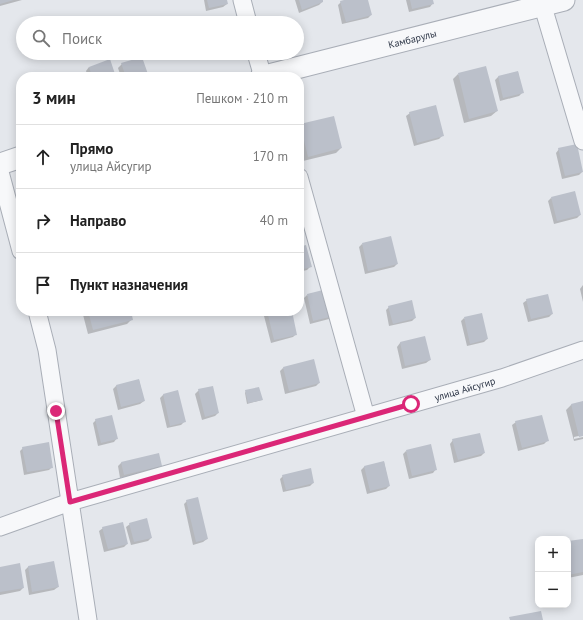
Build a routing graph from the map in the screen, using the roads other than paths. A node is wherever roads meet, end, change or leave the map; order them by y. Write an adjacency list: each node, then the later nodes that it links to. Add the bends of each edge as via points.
1 (242, 0): 4 (street)
2 (564, 0): 3 (street, Камбарулы)
3 (541, 2): 7 (street, Камбарулы); 8 (street)
4 (246, 16)
5 (258, 60): 6 (street)
6 (261, 72)
7 (281, 72)
8 (583, 141)
9 (16, 159): 10 (street)
10 (0, 164)
11 (0, 172): 13 (street)
12 (304, 195): 16 (street)
13 (16, 232)
14 (38, 316): 17 (street, via 47,350)
15 (583, 350): 16 (street, улица Айсугир, via 502,378)
16 (366, 417): 17 (street, улица Айсугир)
17 (70, 502): 18 (street, улица Айсугир); 19 (street)
18 (0, 527)
19 (88, 620)

